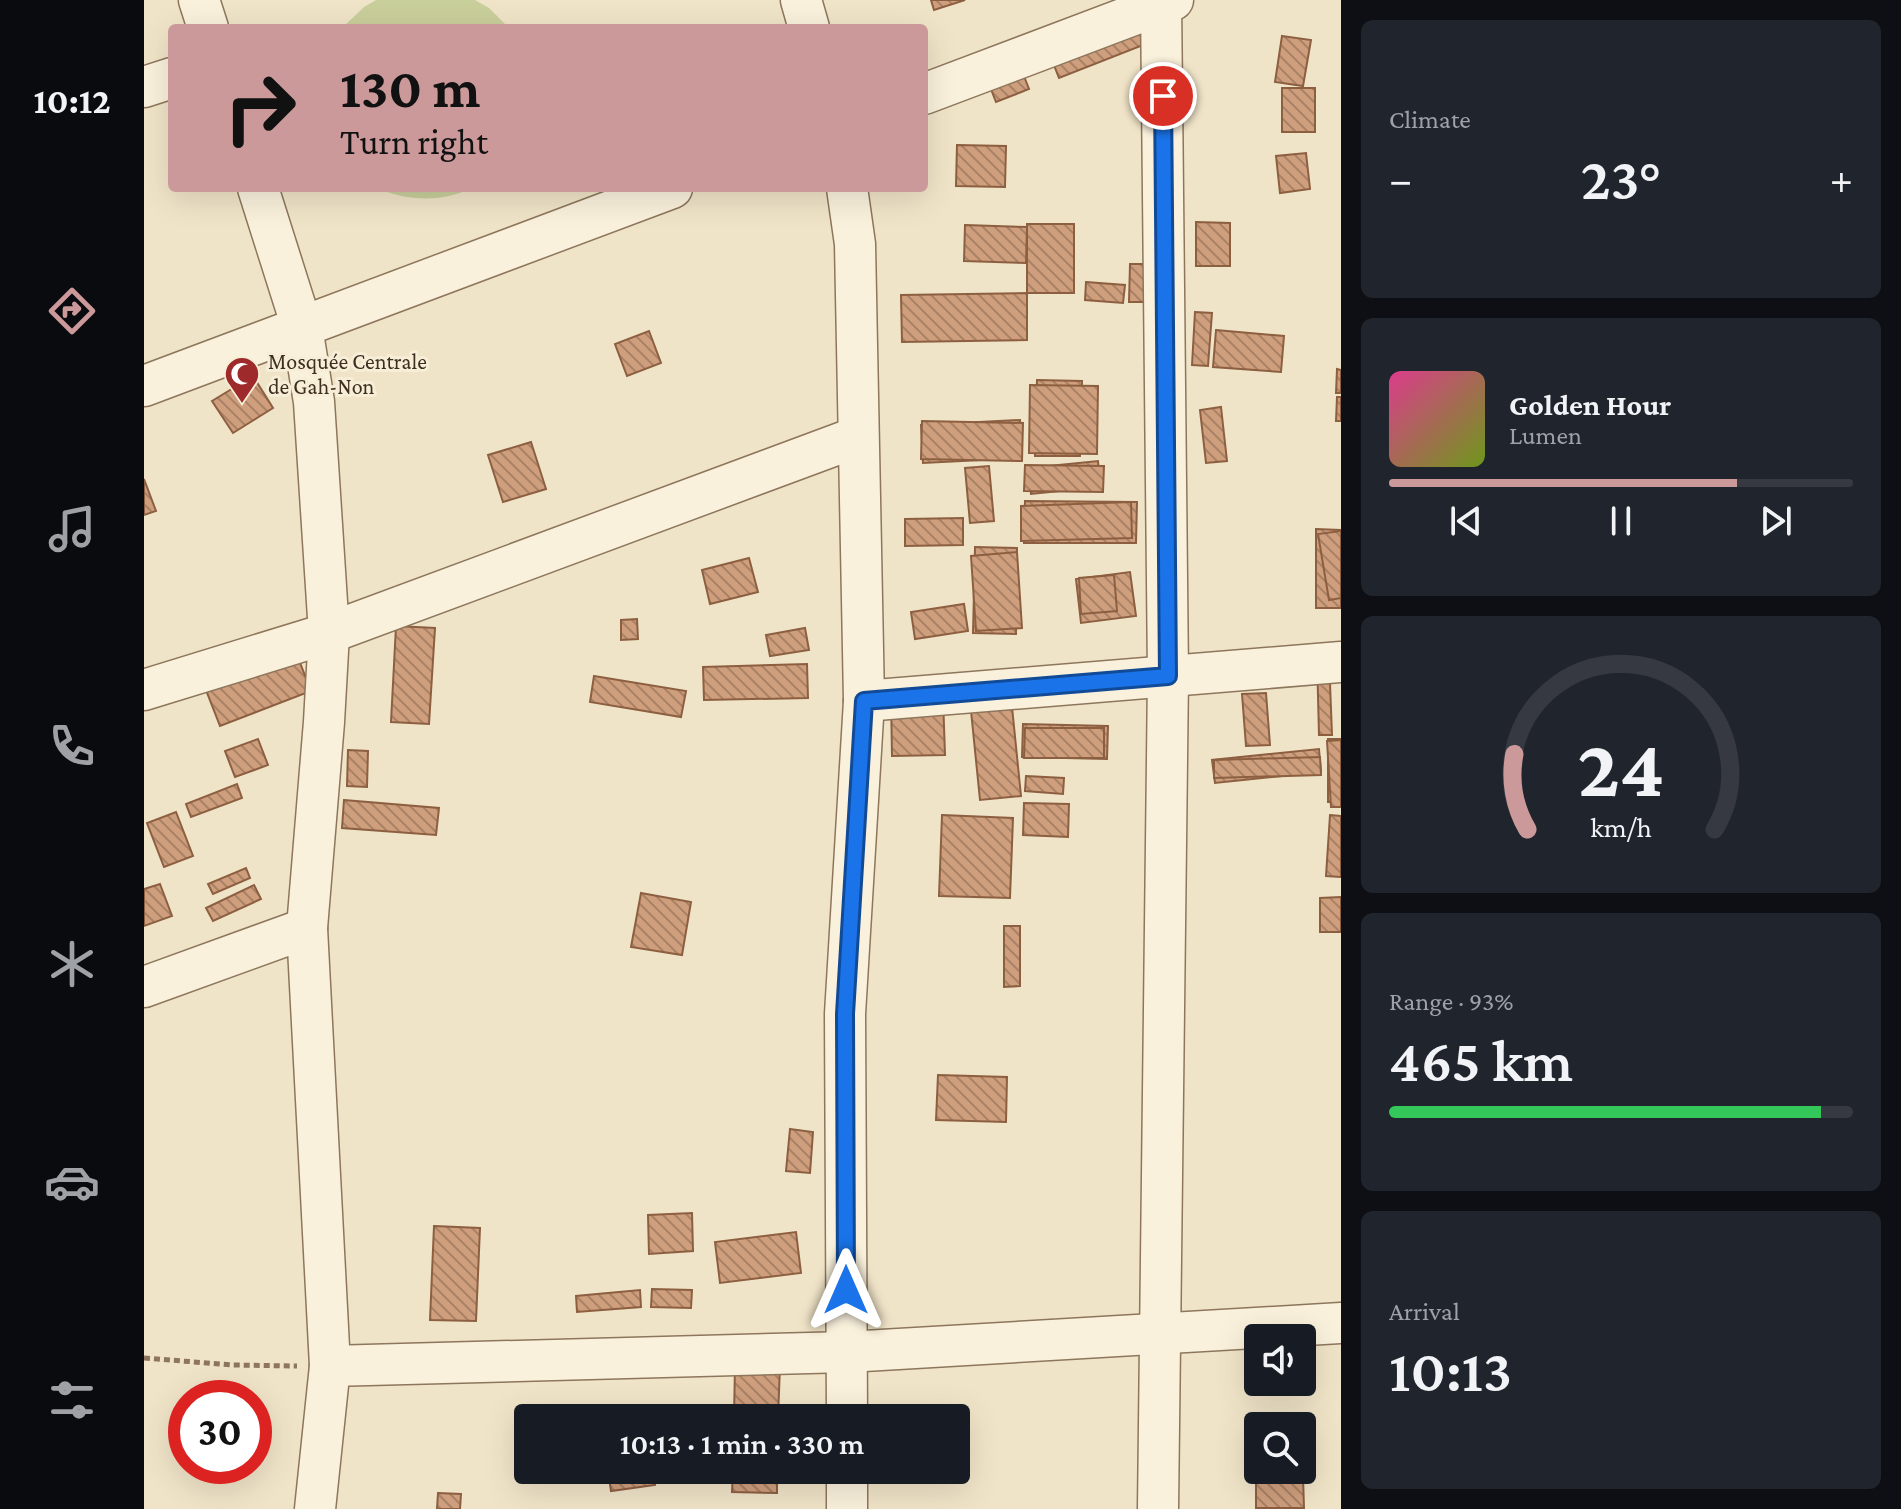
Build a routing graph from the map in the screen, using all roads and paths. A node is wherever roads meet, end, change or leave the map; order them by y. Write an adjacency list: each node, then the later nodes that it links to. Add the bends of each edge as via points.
1 (199, 0): 4 (street)
2 (801, 0): 5 (street)
3 (1165, 1): 8 (street); 17 (street)
4 (207, 24)
5 (808, 24)
6 (168, 79): 7 (street)
7 (144, 87)
8 (928, 92)
9 (259, 192): 12 (street)
10 (661, 192): 12 (street)
11 (848, 192): 14 (street, via 855,244)
12 (302, 327): 13 (street); 15 (street, via 314,402)
13 (144, 386)
14 (857, 437): 15 (street); 19 (street)
15 (329, 633): 18 (street); 20 (street)
16 (1341, 662): 17 (street)
17 (1168, 676): 19 (street); 23 (street)
18 (144, 690)
19 (864, 701): 24 (street, via 845,1014)
20 (307, 928): 21 (street); 26 (street)
21 (144, 987)
22 (1341, 1323): 23 (street)
23 (1160, 1333): 24 (street); 31 (street)
24 (847, 1352): 26 (street); 27 (street)
25 (144, 1358): 26 (path)
26 (330, 1366): 29 (street)
27 (847, 1404)
28 (847, 1484): 30 (street)
29 (315, 1509)
30 (847, 1509)
31 (1158, 1509)

